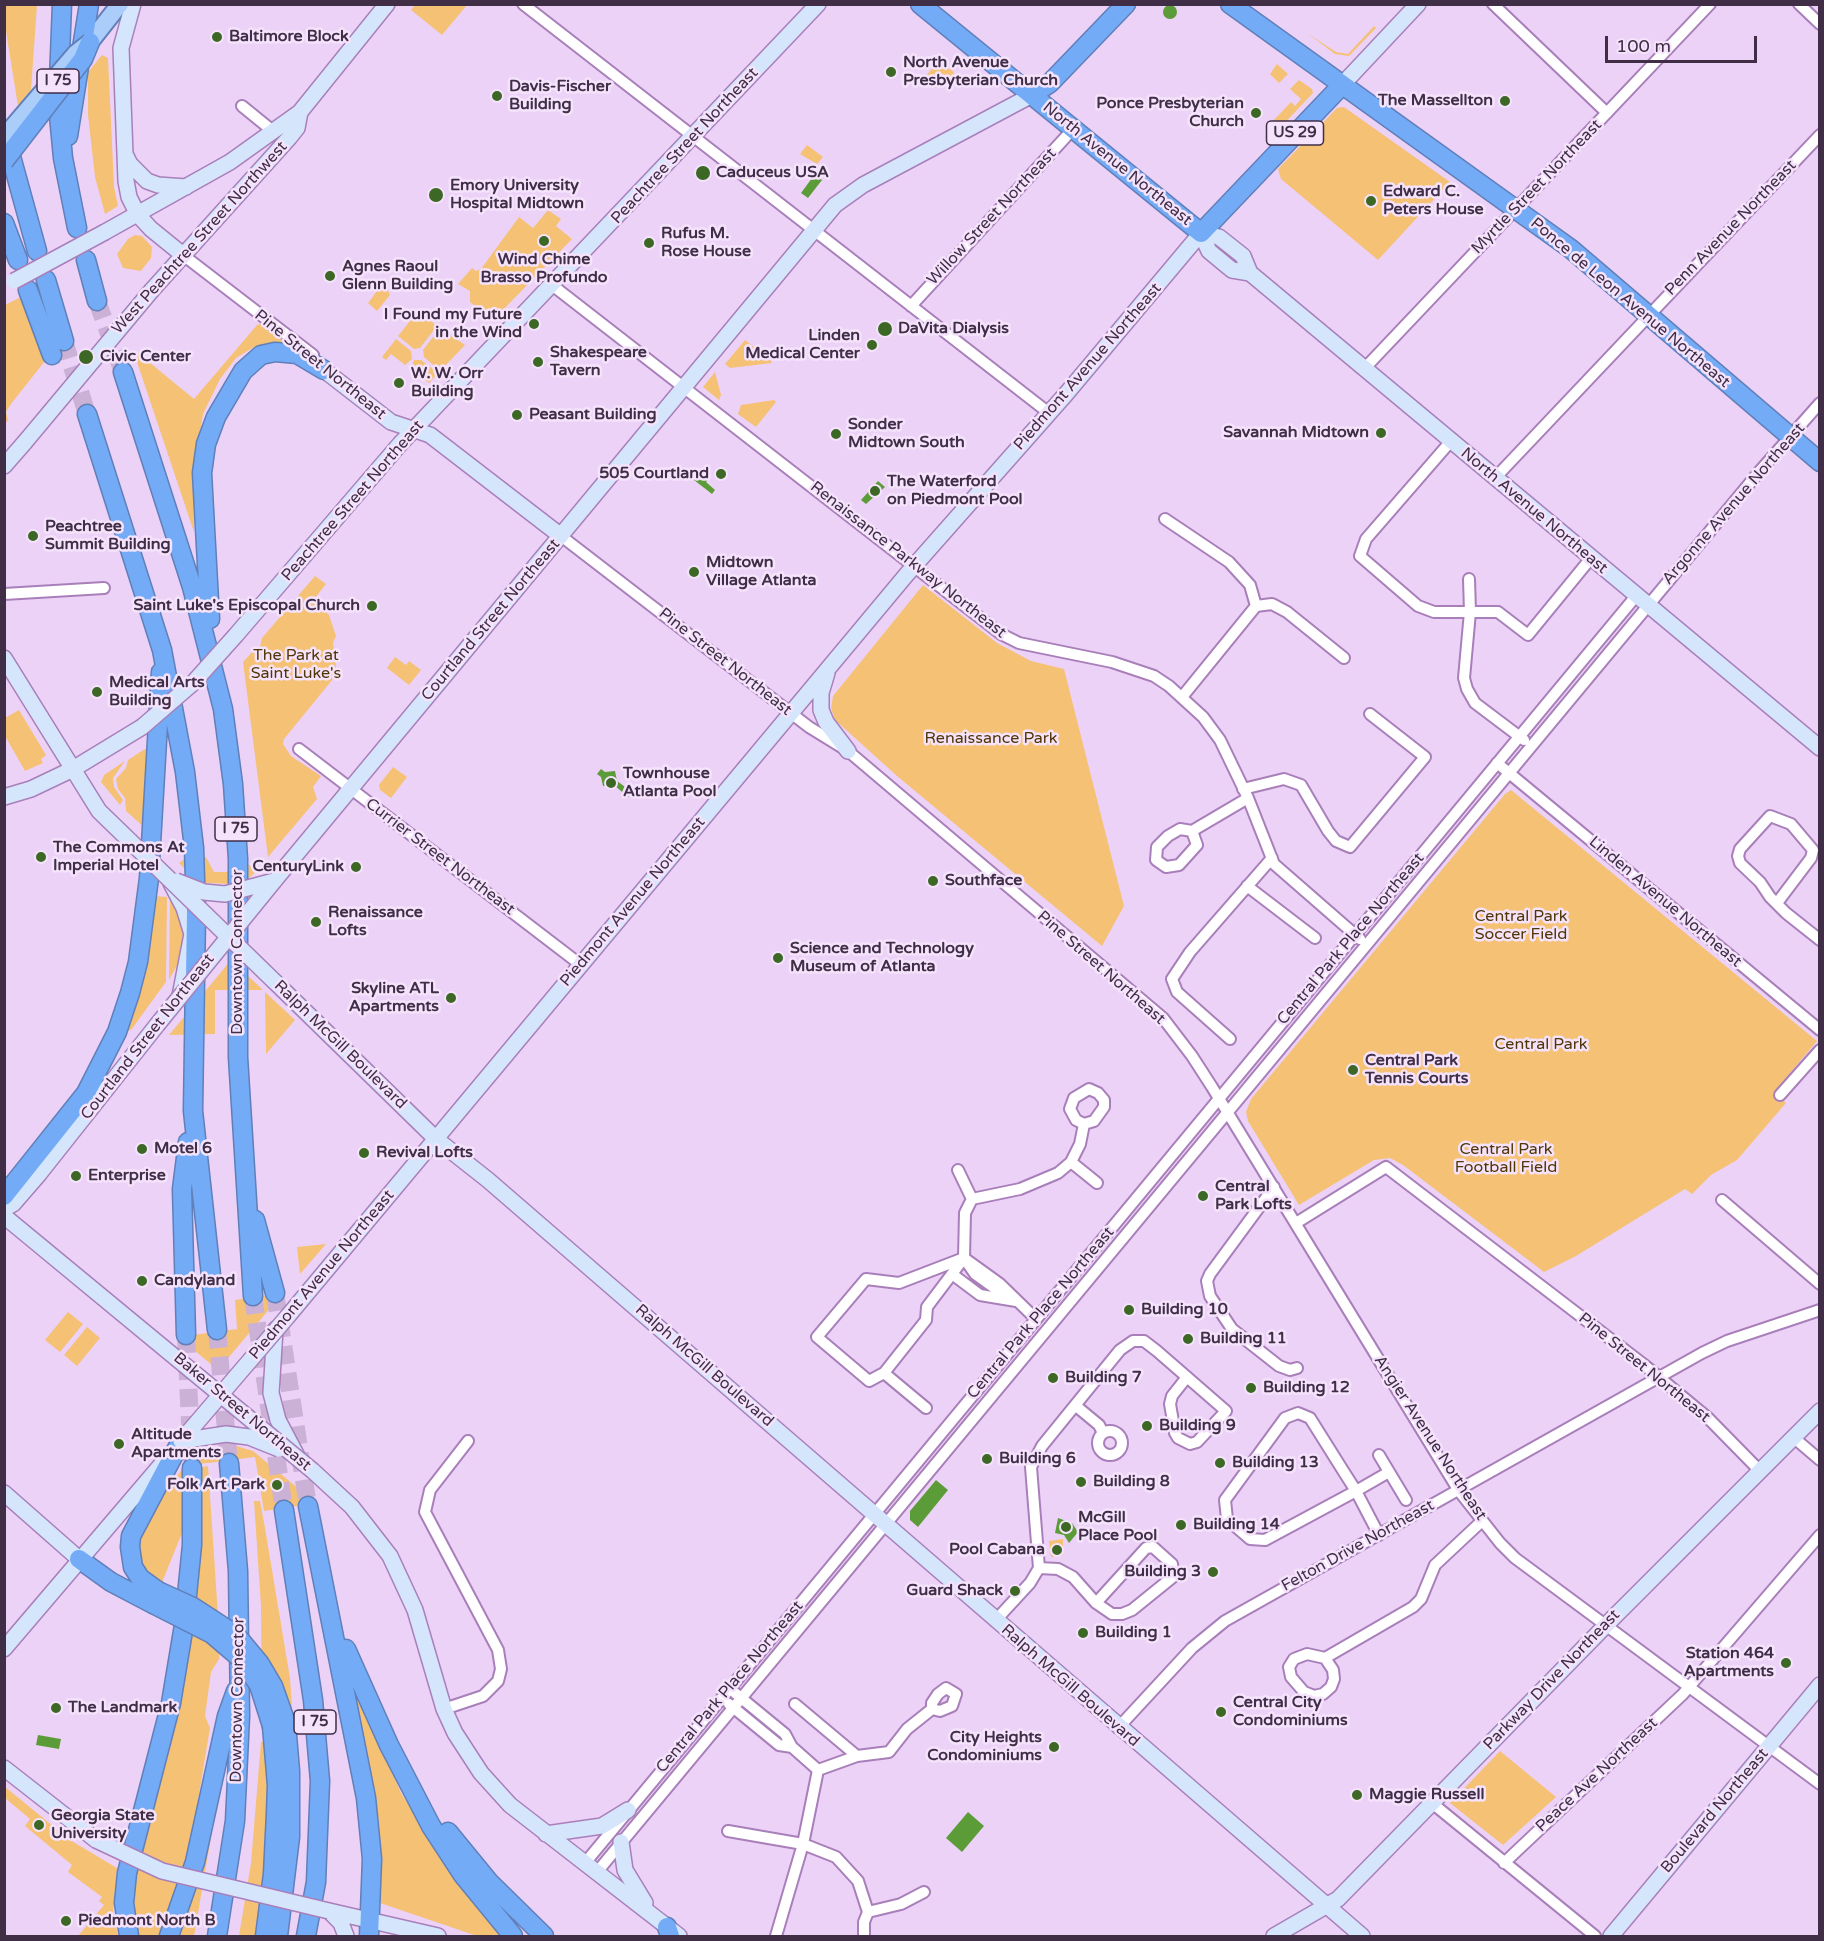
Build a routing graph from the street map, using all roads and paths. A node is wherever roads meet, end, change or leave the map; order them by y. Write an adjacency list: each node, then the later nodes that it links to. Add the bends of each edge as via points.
1 (62, 4): 29 (highway, I 75, via 58,105)
2 (89, 4): 29 (highway)
3 (120, 4): 16 (main road)
4 (133, 4): 28 (main road, via 121,48)
5 (387, 4): 20 (main road, West Peachtree Street Northwest)
6 (523, 4): 27 (street)
7 (818, 4): 27 (main road, Peachtree Street Northeast)
8 (920, 4): 18 (highway, North Avenue Northeast)
9 (1126, 4): 18 (highway, via 1050,83)
10 (1230, 4): 17 (highway, Ponce de Leon Avenue Northeast)
11 (1418, 4): 17 (main road, Piedmont Avenue Northeast)
12 (1493, 4): 21 (street)
13 (1710, 4): 21 (street, Myrtle Street Northeast)
14 (1799, 4): 15 (street)
15 (1820, 24)
16 (92, 39): 26 (main road, bridge); 30 (highway, bridge, via 83,59)
17 (1342, 85): 32 (highway, Ponce de Leon Avenue Northeast); 37 (highway, Piedmont Avenue Northeast / US 29)
18 (1032, 95): 22 (highway, North Avenue Northeast); 36 (main road, Courtland Street Northeast, via 863,185 836,205)
19 (242, 106): 24 (street)
20 (300, 112): 24 (main road); 39 (main road, West Peachtree Street Northwest, via 297,128 289,138)
21 (1607, 112): 32 (street, Myrtle Street Northeast)
22 (1073, 129): 37 (highway, North Avenue Northeast); 46 (street, Willow Street Northeast)
23 (4, 131): 38 (highway)
24 (274, 132): 31 (main road)
25 (1820, 135): 47 (street, Penn Avenue Northeast)
26 (4, 137)
27 (693, 138): 36 (street); 43 (main road, Peachtree Street Northeast)
28 (124, 151): 31 (main road, via 130,164 147,181); 33 (main road, via 129,197)
29 (63, 158): 35 (highway, I 75)
30 (4, 160)
31 (186, 186): 33 (main road)
32 (1516, 209): 47 (highway, Ponce de Leon Avenue Northeast, via 1571,249); 50 (street, Myrtle Street Northeast)
33 (138, 215): 39 (main road); 44 (main road, bridge)
34 (4, 223): 40 (highway)
35 (77, 228)
36 (814, 231): 46 (street); 53 (main road, Courtland Street Northeast)
37 (1201, 233): 50 (main road, North Avenue Northeast, via 1219,237 1243,256 1250,273); 55 (main road, Piedmont Avenue Northeast)
38 (38, 251)
39 (183, 255): 51 (street, Pine Street Northeast, via 313,355); 61 (main road, West Peachtree Street Northwest, bridge)
40 (18, 260)
41 (86, 260): 45 (highway)
42 (46, 280): 48 (highway)
43 (552, 285): 53 (street, Renaissance Parkway Northeast); 57 (main road, Peachtree Street Northeast)
44 (16, 286): 49 (highway)
45 (97, 301)
46 (911, 306): 55 (street)
47 (1648, 315): 58 (highway, Ponce de Leon Avenue Northeast); 62 (street, Penn Avenue Northeast)
48 (64, 341)
49 (52, 355)
50 (1364, 369): 59 (main road, North Avenue Northeast)
51 (324, 370): 57 (main road, Pine Street Northeast, via 391,422); 77 (highway, via 297,354 261,355 238,377 212,427 202,497)
52 (123, 372): 77 (highway, Downtown Connector / I 75)
53 (684, 387): 64 (main road, Courtland Street Northeast); 66 (street, Renaissance Parkway Northeast)
54 (1820, 403): 58 (street, Argonne Avenue Northeast)
55 (1049, 413): 66 (main road, Piedmont Avenue Northeast)
56 (87, 414): 73 (highway, I 75)
57 (414, 431): 64 (main road, Pine Street Northeast, via 430,435); 87 (main road, Peachtree Street Northeast, bridge, via 193,683 142,727)
58 (1790, 436): 60 (highway, Ponce de Leon Avenue Northeast); 70 (street, Argonne Avenue Northeast)
59 (1451, 441): 62 (main road, North Avenue Northeast); 72 (street, via 1366,539 1360,556 1426,610)
60 (1820, 462)
61 (4, 466)
62 (1495, 478): 65 (main road, North Avenue Northeast)
63 (1165, 519): 71 (street, via 1229,562 1250,585)
64 (561, 536): 79 (street, Pine Street Northeast); 90 (main road, Courtland Street Northeast)
65 (1591, 558): 70 (main road, North Avenue Northeast); 72 (street, via 1528,635 1503,614)
66 (914, 566): 76 (main road, Piedmont Avenue Northeast); 78 (street, Renaissance Parkway Northeast, via 1013,641 1112,662 1154,676)
67 (1469, 579): 72 (street)
68 (104, 588): 69 (street)
69 (4, 594)
70 (1642, 600): 81 (street, Central Park Place Northeast); 82 (street, Central Park Place Northeast); 83 (main road, North Avenue Northeast)
71 (1256, 606): 75 (street, via 1272,604 1287,612); 78 (street)
72 (1470, 612): 81 (street, via 1464,678 1470,698)
73 (162, 650): 112 (highway, I 75, via 179,730 194,848); 121 (highway, via 149,878 130,993 117,1032 86,1093)
74 (4, 658): 87 (main road, Ralph McGill Boulevard)
75 (1344, 658)
76 (830, 665): 79 (main road, Piedmont Avenue Northeast); 85 (main road, via 821,693 821,710)
77 (214, 666): 118 (highway, Downtown Connector / I 75, via 233,784 238,859 238,1057)
78 (1182, 698): 91 (street, Renaissance Parkway Northeast, via 1220,740)
79 (790, 713): 85 (street, Pine Street Northeast); 105 (main road, Piedmont Avenue Northeast)
80 (1370, 714): 91 (street, via 1425,757 1350,847 1336,841 1328,831 1301,785 1284,779)
81 (1520, 736): 82 (street); 86 (street, Central Park Place Northeast)
82 (1532, 747): 88 (street, Central Park Place Northeast)
83 (1820, 748)
84 (299, 749): 90 (street, Currier Street Northeast)
85 (848, 751): 111 (street, Pine Street Northeast, via 1162,1018)
86 (1497, 763): 88 (street); 100 (street, Central Park Place Northeast)
87 (73, 769): 89 (main road, Peachtree Street Northeast); 96 (main road, Ralph McGill Boulevard, bridge, via 99,811)
88 (1510, 774): 104 (street, Central Park Place Northeast); 107 (street, Linden Avenue Northeast)
89 (31, 789): 92 (main road, Peachtree Street Northeast); 93 (main road)
90 (351, 789): 97 (main road, Courtland Street Northeast); 105 (street, Currier Street Northeast)
91 (1245, 793): 94 (street); 95 (street, Renaissance Parkway Northeast)
92 (4, 797)
93 (4, 809)
94 (1192, 831)
95 (1272, 858): 98 (street); 100 (street, Renaissance Parkway Northeast, via 1274,864)
96 (168, 878): 97 (main road, bridge, via 215,894 234,893); 101 (main road, Ralph McGill Boulevard, bridge); 106 (main road, bridge, via 192,934)
97 (274, 881): 101 (main road, Courtland Street Northeast, bridge)
98 (1247, 886): 102 (street); 108 (street, via 1184,959 1172,979 1177,992)
99 (1777, 903): 99 (street, via 1738,856 1744,843 1770,816 1791,824 1813,850); 103 (street)
100 (1355, 935): 104 (street, Renaissance Parkway Northeast); 111 (street, Central Park Place Northeast)
101 (228, 936): 106 (main road, Courtland Street Northeast, bridge); 115 (main road, Ralph McGill Boulevard, bridge)
102 (1315, 938)
103 (1820, 940)
104 (1367, 945): 113 (street, Central Park Place Northeast)
105 (581, 964): 115 (main road, Piedmont Avenue Northeast)
106 (180, 996): 124 (main road, Courtland Street Northeast, bridge, via 39,1174)
107 (1820, 1030)
108 (1230, 1039)
109 (1820, 1050): 110 (street)
110 (1780, 1095)
111 (1219, 1099): 113 (street, Pine Street Northeast); 136 (street, Central Park Place Northeast)
112 (193, 1110): 137 (highway, I 75); 139 (highway, via 182,1189)
113 (1228, 1113): 120 (street, Angier Avenue Northeast); 167 (street, Central Park Place Northeast)
114 (1084, 1124): 116 (street, via 1076,1158)
115 (436, 1139): 138 (main road, Piedmont Avenue Northeast, bridge); 165 (main road, Ralph McGill Boulevard)
116 (1071, 1162): 119 (street); 122 (street, via 1058,1173 1020,1189)
117 (958, 1170): 122 (street)
118 (244, 1181): 132 (highway); 133 (highway, Downtown Connector / I 75)
119 (1097, 1183)
120 (1274, 1187): 126 (street, Angier Avenue Northeast); 140 (street, via 1207,1281 1210,1296 1232,1329 1279,1366)
121 (4, 1196)
122 (972, 1199): 127 (street, via 965,1213)
123 (1722, 1200): 130 (street)
124 (4, 1209)
125 (4, 1216): 144 (main road, Baker Street Northeast, bridge)
126 (1296, 1223): 143 (street, Pine Street Northeast, via 1386,1167); 160 (street, Angier Avenue Northeast)
127 (964, 1258): 128 (street); 129 (street); 141 (street, via 899,1283 866,1279 817,1337 869,1381)
128 (952, 1274): 131 (street); 141 (street, via 927,1307 926,1320)
129 (985, 1277): 131 (street); 134 (street)
130 (1820, 1284)
131 (974, 1291): 134 (street, via 1002,1300)
132 (275, 1293)
133 (253, 1296)
134 (1013, 1298): 136 (street)
135 (1820, 1310): 143 (street, Felton Drive Northeast, via 1727,1341)
136 (1035, 1318): 165 (street, Central Park Place Northeast)
137 (217, 1330)
138 (275, 1330): 144 (main road, Piedmont Avenue Northeast, bridge); 153 (main road, bridge, via 270,1393 278,1420)
139 (186, 1335)
140 (1297, 1368)
141 (884, 1373): 146 (street)
142 (1187, 1377): 142 (street, via 1170,1404 1175,1433 1190,1444 1206,1434 1226,1411); 145 (street, via 1144,1341 1132,1341 1120,1350)
143 (1659, 1377): 157 (street, Pine Street Northeast); 160 (street, Felton Drive Northeast)
144 (221, 1394): 150 (main road, Piedmont Avenue Northeast, bridge); 153 (main road, Baker Street Northeast, bridge)
145 (1076, 1406): 148 (street); 171 (street, via 1042,1446 1031,1467)
146 (926, 1408)
147 (1820, 1411): 149 (main road, Parkway Drive Northeast)
148 (1103, 1433)
149 (1793, 1437): 154 (street); 157 (main road, Parkway Drive Northeast)
150 (181, 1441): 153 (main road, bridge, via 234,1435 269,1444); 170 (main road, Piedmont Avenue Northeast); 173 (highway, via 131,1536 133,1567)
151 (468, 1441): 187 (street, via 430,1490 425,1512 498,1650 501,1670 498,1681 483,1696)
152 (1379, 1455): 158 (street)
153 (298, 1458): 187 (main road, Baker Street Northeast, bridge, via 352,1507 390,1556 407,1589)
154 (1820, 1460)
155 (229, 1462): 179 (highway, Downtown Connector, via 241,1626)
156 (192, 1468): 212 (highway, via 192,1545 184,1625 171,1703 127,1874 124,1903)
157 (1760, 1471): 176 (main road, Parkway Drive Northeast)
158 (1389, 1472): 159 (street); 162 (street)
159 (1356, 1491): 159 (street, via 1310,1418 1298,1413 1286,1418 1225,1500 1227,1519 1250,1539 1265,1540); 169 (street)
160 (1460, 1491): 166 (street, Angier Avenue Northeast); 169 (street, Felton Drive Northeast)
161 (4, 1493): 170 (main road)
162 (1406, 1500)
163 (308, 1506): 172 (highway)
164 (284, 1510): 217 (highway, I 75, via 313,1700 320,1781 316,1882)
165 (874, 1513): 167 (main road, Ralph McGill Boulevard); 182 (street, Central Park Place Northeast)
166 (1482, 1521): 176 (street, Angier Avenue Northeast, via 1515,1558); 178 (street, via 1436,1565 1421,1599 1413,1607)
167 (886, 1524): 175 (main road, Ralph McGill Boulevard); 184 (street, Central Park Place Northeast)
168 (1820, 1534): 181 (street, Peace Ave Northeast)
169 (1379, 1535): 190 (street, Felton Drive Northeast, via 1225,1621 1192,1648)
170 (79, 1559): 173 (highway, via 111,1582); 177 (main road, Piedmont Avenue Northeast)
171 (1039, 1568): 174 (street, via 1058,1569 1072,1577); 175 (street)
172 (327, 1596): 196 (highway, via 356,1674); 210 (highway, via 368,1809 372,1859)
173 (155, 1597): 189 (highway, bridge, via 193,1607 236,1635 273,1686)
174 (1096, 1603): 174 (street, via 1146,1548 1154,1547 1172,1564 1174,1576 1132,1610 1112,1614)
175 (995, 1621): 190 (main road, Ralph McGill Boulevard)
176 (1605, 1625): 181 (street, Angier Avenue Northeast); 198 (main road, Parkway Drive Northeast)
177 (4, 1649)
178 (1325, 1658): 178 (street, via 1298,1656 1289,1667 1291,1677 1304,1692 1314,1696 1331,1687 1333,1670)
179 (239, 1684): 213 (highway, via 227,1716 195,1862); 214 (highway, Downtown Connector, via 235,1821)
180 (1820, 1685): 191 (main road, Boulevard Northeast)
181 (1689, 1687): 191 (street, Angier Avenue Northeast); 204 (street, Peace Ave Northeast)
182 (729, 1688): 183 (street, Central Park Place Northeast); 184 (street)
183 (721, 1698): 186 (street); 199 (street, Central Park Place Northeast)
184 (742, 1699): 186 (street, Central Park Place Northeast); 192 (street, via 785,1734)
185 (795, 1704): 193 (street)
186 (734, 1708): 192 (street, via 779,1745); 202 (street, Central Park Place Northeast)
187 (444, 1709): 201 (main road, Baker Street Northeast, via 481,1773 510,1805)
188 (932, 1709): 193 (street, via 907,1729 889,1752)
189 (279, 1724): 215 (highway, via 273,1874); 216 (highway, via 290,1771 290,1837)
190 (1119, 1728): 207 (main road, Ralph McGill Boulevard)
191 (1769, 1746): 197 (street, Angier Avenue Northeast); 226 (main road, Boulevard Northeast)
192 (792, 1747): 195 (street)
193 (857, 1756): 195 (street)
194 (4, 1768): 209 (main road, bridge, via 96,1840 162,1871)
195 (818, 1770): 203 (street)
196 (405, 1776): 219 (highway, via 463,1875); 220 (highway, via 489,1882)
197 (1820, 1784)
198 (1432, 1803): 204 (street); 207 (main road, Parkway Drive Northeast, via 1338,1899)
199 (628, 1810): 201 (main road, via 602,1826); 205 (street, Central Park Place Northeast)
200 (728, 1831): 203 (street)
201 (546, 1834): 205 (main road, Baker Street Northeast)
202 (621, 1842): 205 (street, Central Park Place Northeast); 211 (main road, via 628,1877)
203 (803, 1844): 208 (street, via 836,1857 858,1881); 221 (street)
204 (1504, 1863): 225 (street)
205 (591, 1868): 211 (main road, Baker Street Northeast)
206 (924, 1892): 208 (street, via 901,1904)
207 (1326, 1906): 223 (main road, Parkway Drive Northeast); 224 (main road, Ralph McGill Boulevard)
208 (868, 1912): 222 (street)
209 (340, 1921): 210 (main road)
210 (369, 1928): 218 (main road)
211 (670, 1931)
212 (129, 1936)
213 (169, 1936)
214 (217, 1936)
215 (265, 1936)
216 (278, 1936)
217 (306, 1936)
218 (438, 1936)
219 (513, 1936)
220 (544, 1936)
221 (776, 1936)
222 (864, 1936)
223 (1274, 1936)
224 (1362, 1936)
225 (1595, 1936)
226 (1611, 1936)

